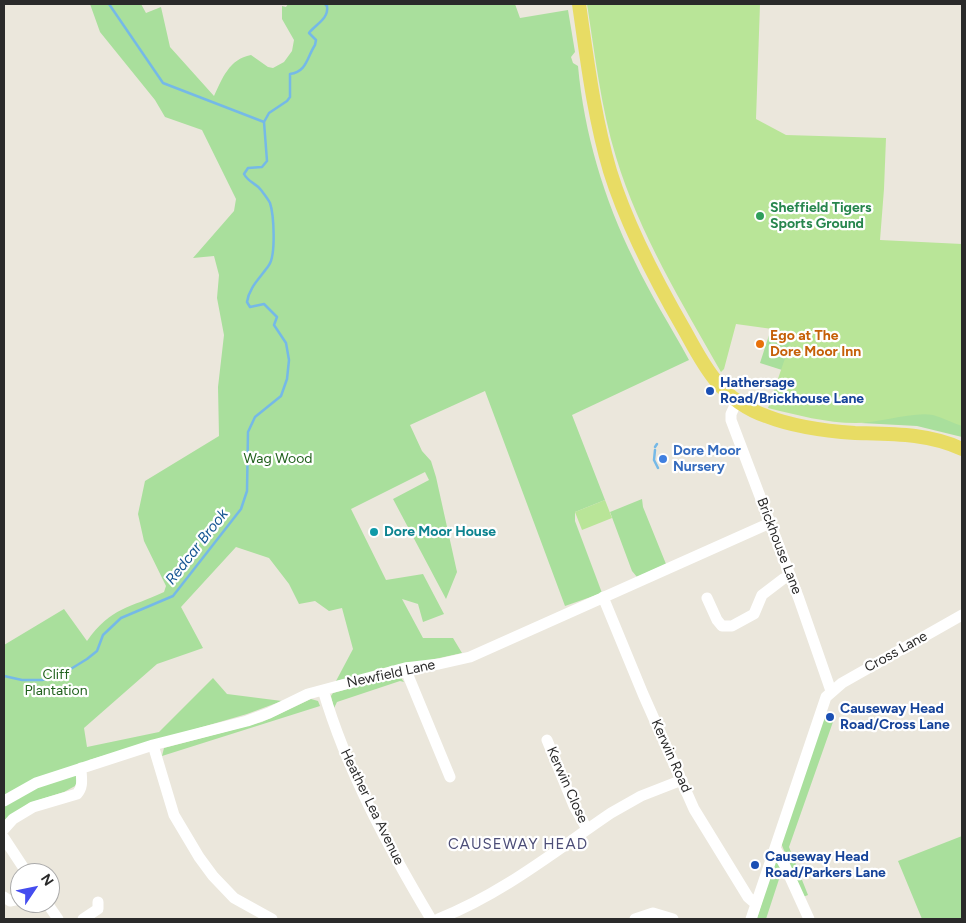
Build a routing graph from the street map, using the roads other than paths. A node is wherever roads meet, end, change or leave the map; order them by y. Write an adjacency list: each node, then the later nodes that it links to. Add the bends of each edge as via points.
1 (579, 4): 2 (main road, via 599,122 610,171 623,204 671,306 707,370)
2 (737, 401): 3 (main road, via 764,416 794,425 828,431 917,436); 4 (street, Brickhouse Lane, via 732,420)
3 (962, 449)
4 (770, 523): 5 (street, Brickhouse Lane); 6 (street, Newfield Lane)
5 (790, 576): 7 (street, via 762,595 754,614 732,626 722,626); 11 (street, Brickhouse Lane)
6 (603, 597): 9 (street, Newfield Lane, via 470,657); 16 (street, Kerwin Road)
7 (707, 598)
8 (962, 615): 11 (street, Cross Lane)
9 (405, 668): 10 (street, Newfield Lane); 15 (street)
10 (323, 690): 13 (street, Newfield Lane, via 247,721); 27 (street, Heather Lea Avenue, via 339,737 369,805)
11 (830, 691): 21 (street)
12 (547, 740): 19 (street, Kerwin Close)
13 (153, 745): 14 (street, Newfield Lane); 26 (street, via 174,815 212,876 234,898)
14 (81, 768): 17 (street, Newfield Lane, via 36,783); 18 (street, via 80,791 33,807 13,819)
15 (450, 777)
16 (682, 780): 19 (street, via 627,803); 23 (street, Kerwin Road, via 701,822 748,897)
17 (4, 801)
18 (4, 829)
19 (587, 829): 28 (street, via 516,879)
20 (4, 838): 22 (street)
21 (774, 848): 23 (street); 32 (street)
22 (20, 863)
23 (756, 904): 31 (street)
24 (100, 909): 25 (street)
25 (82, 919)
26 (272, 919)
27 (431, 919)
28 (438, 919)
29 (635, 919): 30 (street, via 653,913)
30 (673, 919)
31 (751, 919)
32 (809, 919)

